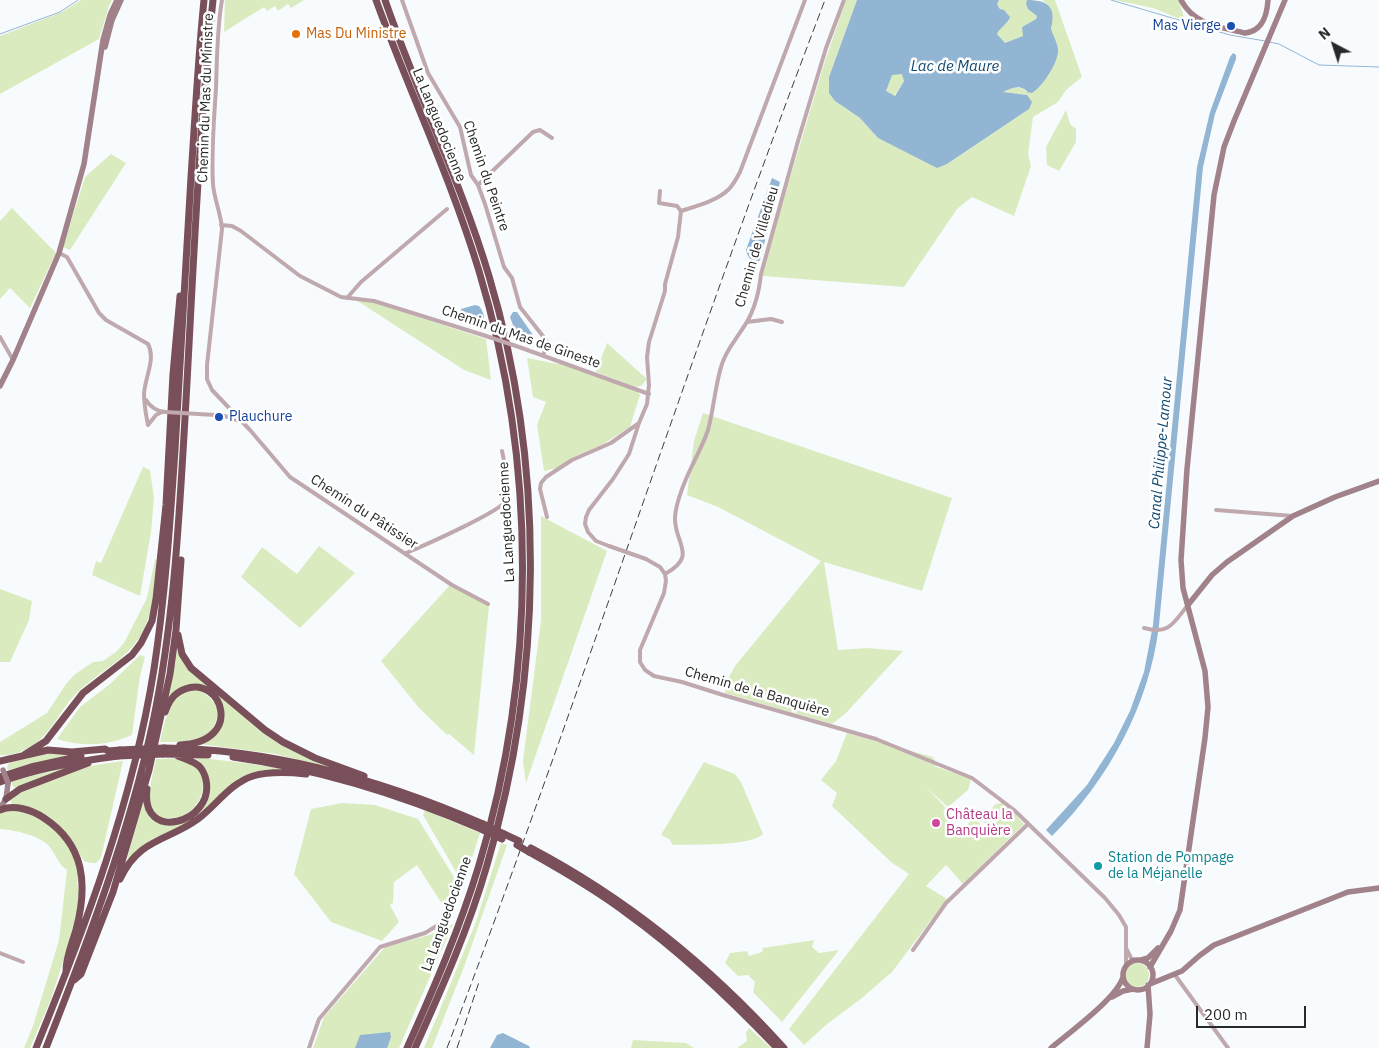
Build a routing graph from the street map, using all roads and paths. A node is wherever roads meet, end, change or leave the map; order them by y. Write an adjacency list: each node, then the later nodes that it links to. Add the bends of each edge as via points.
1 (117, 0): 14 (main road, via 103,40)
2 (121, 0): 14 (main road, via 106,41)
3 (204, 0): 21 (highway)
4 (212, 0): 42 (highway)
5 (222, 0): 20 (street, Chemin du Mas du Ministre, via 213,154 213,184)
6 (376, 0): 89 (highway, La Languedocienne, via 457,204 485,290 511,411 522,533 517,678 497,795 459,925)
7 (385, 0): 90 (highway, La Languedocienne, via 467,208 494,293 519,412 530,534 526,662 504,802 466,928)
8 (402, 0): 16 (street, Chemin du Peintre, via 428,73 460,127 471,175)
9 (805, 0): 19 (street, via 734,183 720,196)
10 (844, 0): 24 (street, Chemin de Villedieu, via 826,48)
11 (1181, 0): 12 (main road, via 1188,12 1199,20 1246,33 1259,28)
12 (1268, 0)
13 (1285, 0): 46 (main road, via 1224,147 1214,195 1182,542 1182,577)
14 (95, 93): 22 (main road, via 84,164)
15 (552, 138): 16 (street, via 540,130 533,132)
16 (478, 185): 27 (street, Chemin du Peintre, via 504,268 512,278 520,306 546,340)
17 (660, 191): 19 (street, via 661,205 677,206)
18 (446, 209): 23 (street, via 361,282)
19 (681, 211): 29 (street, via 665,291 649,342)
20 (221, 225): 23 (street, Chemin du Mas de Gineste, via 241,231 310,283); 35 (street, Chemin du Mas du Ministre, via 207,379 212,390)
21 (187, 251): 53 (highway, via 177,321 163,540 152,621 132,655 83,693 46,741); 77 (highway, via 171,517 153,671 114,839)
22 (59, 253): 28 (main road); 33 (street, via 67,256 99,313 148,344 152,358)
23 (347, 298): 27 (street, Chemin du Mas de Gineste, bridge, via 374,300)
24 (747, 322): 25 (street); 44 (street, Chemin de Villedieu, via 722,363 703,444 681,492 675,520 684,555 680,564)
25 (782, 322)
26 (0, 337): 28 (street)
27 (544, 356): 31 (street, Chemin du Mas de Gineste)
28 (13, 360): 30 (main road)
29 (649, 383): 31 (street); 32 (street)
30 (0, 386)
31 (638, 390): 32 (street, Chemin du Mas de Gineste)
32 (649, 394): 36 (street)
33 (144, 396): 34 (street, via 148,403); 34 (street, via 148,426 156,415)
34 (164, 412): 35 (street, bridge, via 232,417)
35 (242, 422): 43 (street, Chemin du Pâtissier, via 290,477)
36 (639, 422): 40 (street, via 611,443 572,460 546,477 540,488); 44 (street, bridge, via 629,454 589,510 585,524 596,541 646,559 660,566)
37 (502, 450): 43 (street, via 508,494 506,502 475,521)
38 (1379, 481): 41 (main road)
39 (1216, 510): 41 (street)
40 (547, 516)
41 (1293, 516): 46 (main road, via 1227,562)
42 (178, 543): 47 (highway, via 181,554); 81 (highway, via 164,663 140,775 101,906)
43 (406, 553): 45 (street, Chemin du Pâtissier)
44 (665, 574): 63 (street, Chemin de la Banquière, via 664,593 640,650 640,662 645,670 654,676 876,739 921,756 972,778)
45 (488, 604)
46 (1188, 605): 48 (street, via 1165,630); 69 (main road, via 1205,671 1208,707 1183,898 1177,920)
47 (178, 608): 49 (highway, via 170,674); 60 (highway, via 180,648 197,673 273,735 309,755)
48 (1144, 628)
49 (158, 730): 51 (highway, via 172,698 189,687 209,692 220,706 220,723 215,733 208,739 179,745); 56 (highway)
50 (108, 751): 52 (highway); 53 (highway, via 48,750); 57 (highway)
51 (168, 751): 52 (highway, bridge); 56 (highway, via 198,766 205,777 206,795 192,815 168,823 161,822 150,812 147,803); 58 (highway, via 254,760); 60 (highway, via 254,755)
52 (119, 753): 54 (highway)
53 (24, 755): 55 (highway)
54 (94, 759): 59 (highway); 61 (highway, via 20,789)
55 (0, 761)
56 (149, 770): 67 (highway)
57 (1, 771): 61 (main road, bridge, via 8,783)
58 (326, 775): 64 (highway); 67 (highway, via 276,772 240,782 199,819 140,852)
59 (0, 782)
60 (380, 785): 64 (highway)
61 (6, 799): 62 (main road)
62 (0, 809): 77 (highway, via 19,808 41,816 68,839 77,857 83,894 66,961)
63 (1028, 824): 70 (street, Chemin de la Banquière, via 1105,898 1124,922); 71 (street, via 946,902)
64 (482, 826): 65 (highway, bridge)
65 (530, 850): 91 (highway, via 607,899 663,941); 92 (highway, via 610,894 666,937 739,1002)
66 (1379, 888): 78 (main road, via 1348,892 1214,945)
67 (113, 892): 81 (highway, via 81,974)
68 (449, 912): 88 (street, via 443,922 425,933 380,947 320,1019)
69 (1165, 942): 73 (main road, via 1148,958); 76 (main road)
70 (1126, 944): 73 (street, Chemin de la Banquière, via 1129,955); 75 (street, Chemin de la Banquière)
71 (913, 950)
72 (0, 953): 74 (street)
73 (1138, 960): 75 (main road); 76 (main road)
74 (23, 962)
75 (1126, 965): 79 (main road)
76 (1152, 970): 80 (main road); 82 (main road)
77 (66, 974): 86 (highway)
78 (1175, 975): 80 (main road); 95 (street)
79 (1123, 977): 83 (main road, via 1126,984); 84 (main road, via 1120,986)
80 (1166, 978): 82 (main road)
81 (72, 982): 87 (highway)
82 (1149, 984): 83 (main road); 85 (main road)
83 (1135, 989): 84 (main road, via 1123,991); 85 (main road, via 1145,997)
84 (1106, 1001): 93 (main road)
85 (1150, 1014): 94 (main road)
86 (36, 1048)
87 (46, 1048)
88 (309, 1048)
89 (407, 1048)
90 (416, 1048)
91 (776, 1048)
92 (784, 1048)
93 (1051, 1048)
94 (1147, 1048)
95 (1228, 1048)

